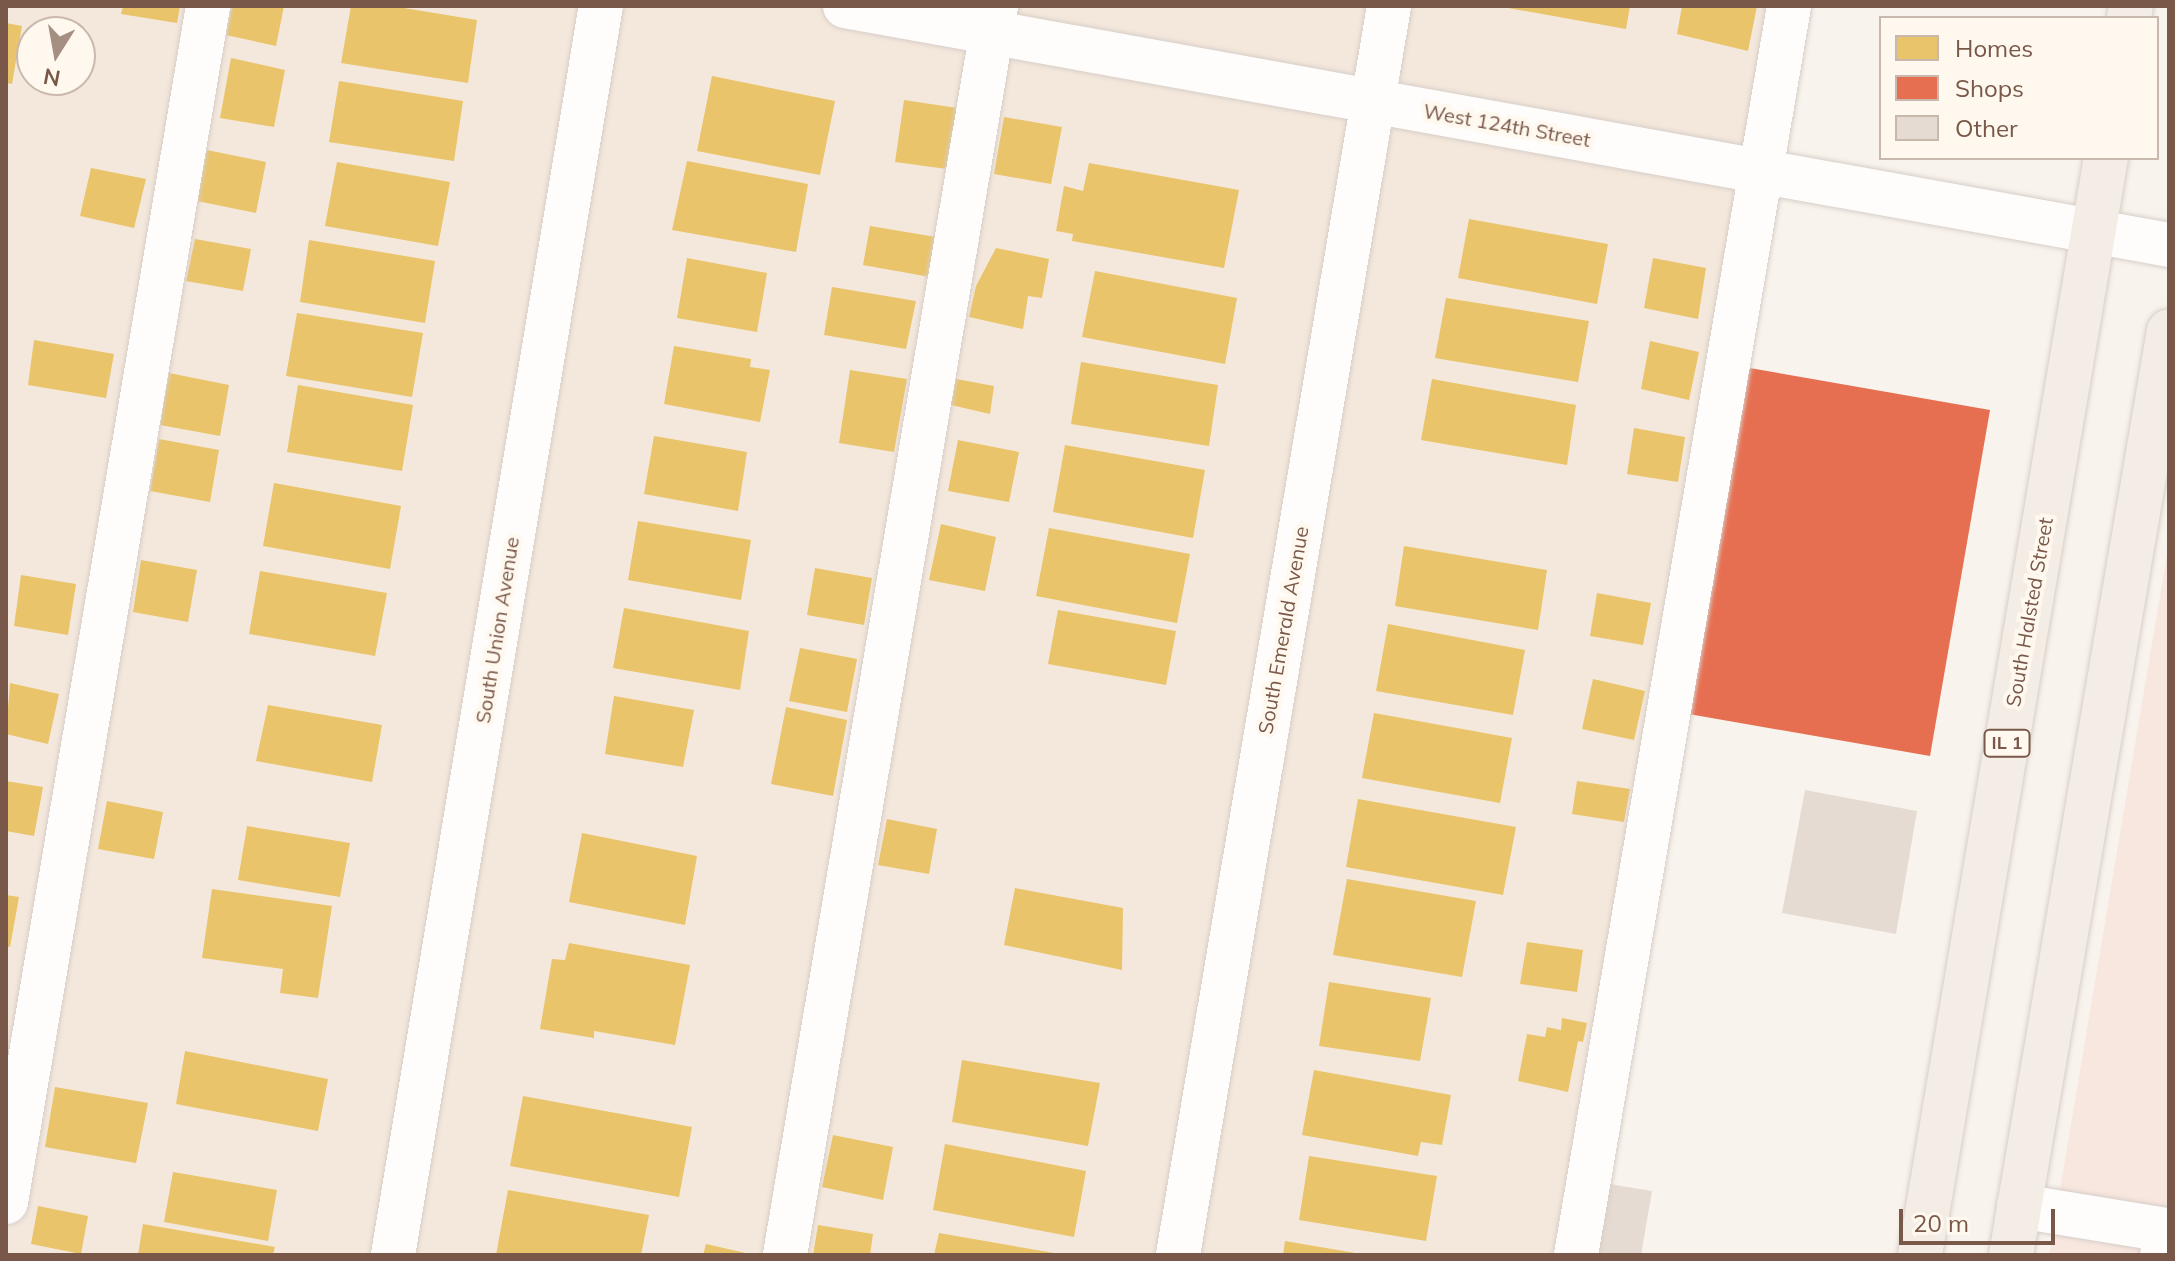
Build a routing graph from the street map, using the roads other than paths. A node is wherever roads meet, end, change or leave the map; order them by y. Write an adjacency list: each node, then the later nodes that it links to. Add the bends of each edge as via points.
1 (208, 6): 13 (street)
2 (601, 6): 15 (street, South Union Avenue)
3 (845, 6): 6 (street, West 124th Street)
4 (1389, 6): 7 (street, South Emerald Avenue)
5 (1789, 6): 9 (street)
6 (993, 19): 7 (street, West 124th Street); 16 (street)
7 (1372, 100): 9 (street, West 124th Street); 17 (street, South Emerald Avenue)
8 (2106, 160): 10 (main road, South Halsted Street / IL 1)
9 (1761, 171): 10 (street, West 124th Street); 18 (street)
10 (2094, 230): 11 (street, West 124th Street); 19 (main road, South Halsted Street / IL 1)
11 (2169, 245)
12 (2169, 331): 14 (main road)
13 (6, 1202)
14 (2019, 1206): 20 (main road); 21 (street, via 2166,1230)
15 (393, 1255)
16 (785, 1255)
17 (1178, 1255)
18 (1576, 1255)
19 (1920, 1255)
20 (2011, 1255)
21 (2162, 1255)

